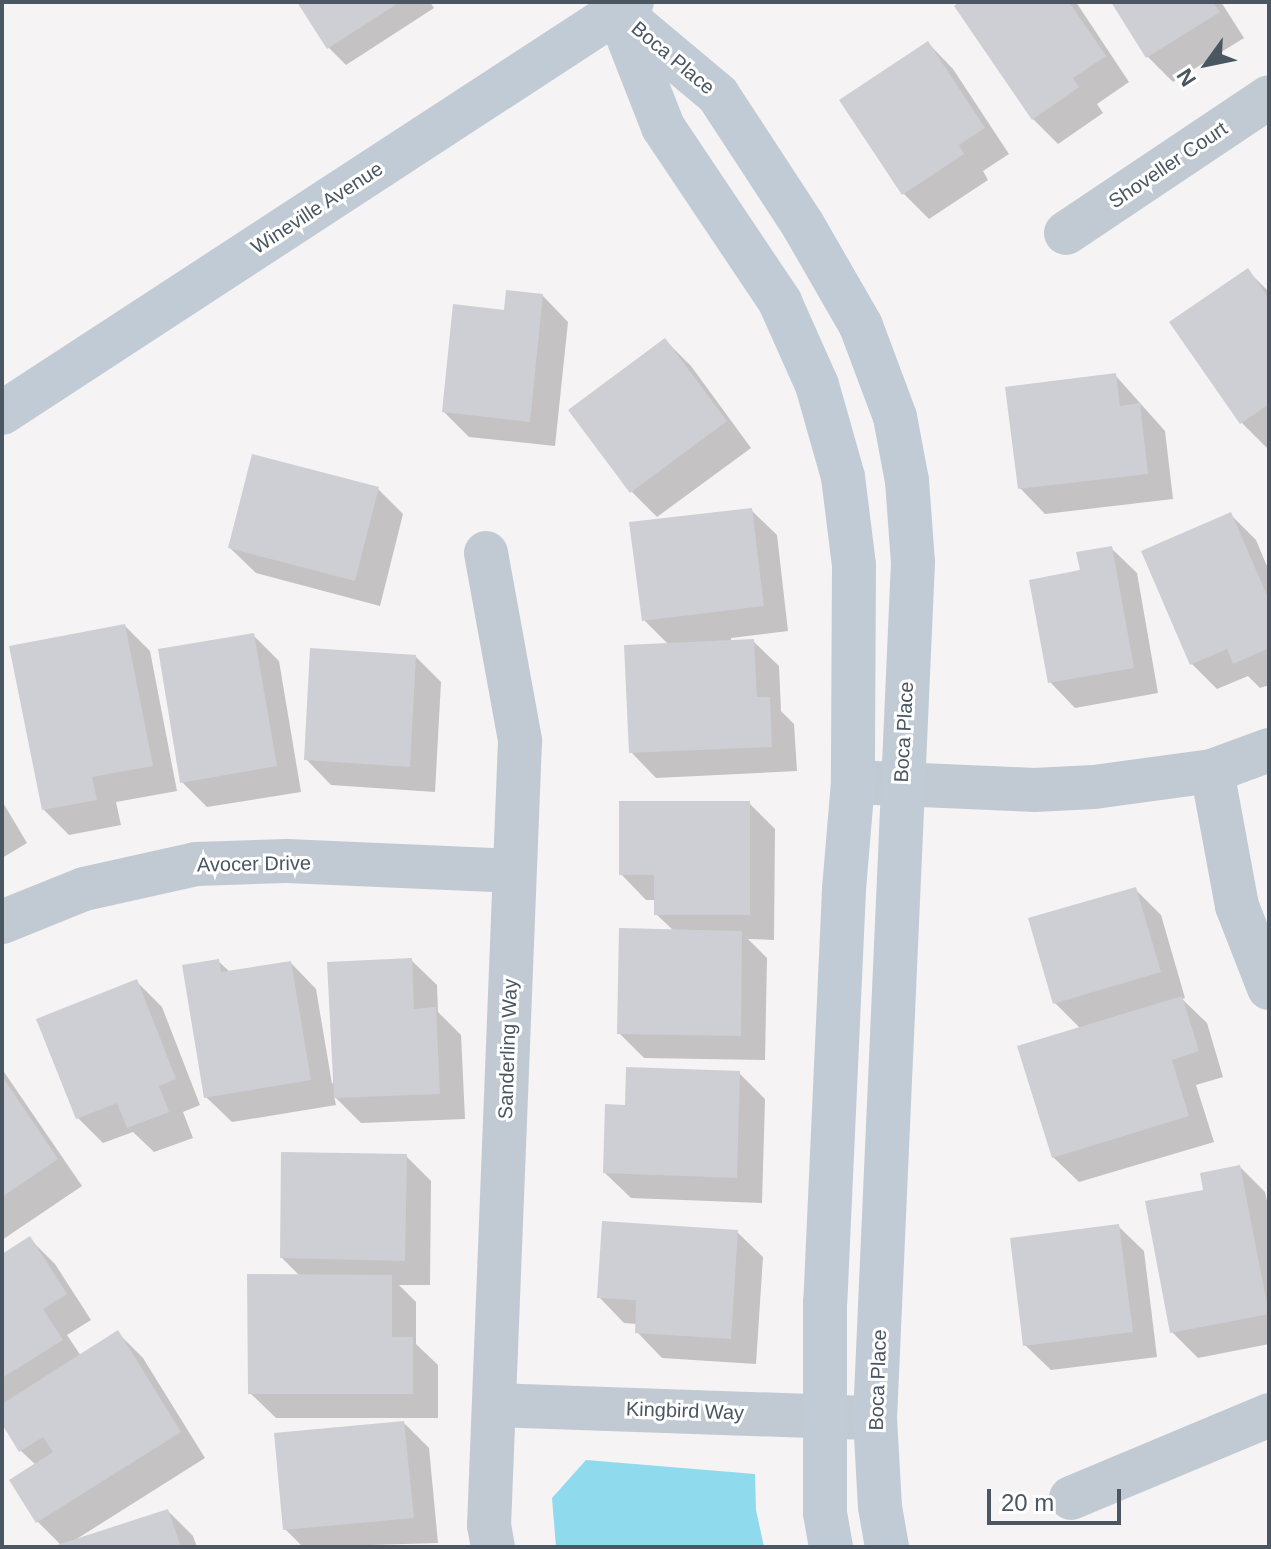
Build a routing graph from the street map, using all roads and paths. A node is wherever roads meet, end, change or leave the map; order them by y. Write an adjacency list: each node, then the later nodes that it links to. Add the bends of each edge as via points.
1 (620, 5): 4 (street, Wineville Avenue); 8 (street, Boca Place, via 663,127 780,302 817,385 843,477 854,565); 9 (street, Boca Place, via 718,95 861,326 895,417 907,481 913,562)
2 (1269, 97): 3 (street, Shoveller Court)
3 (1066, 233)
4 (2, 413)
5 (486, 553): 10 (street, Sanderling Way, via 520,741)
6 (1269, 750): 7 (street)
7 (1212, 771): 9 (street, via 1034,790); 12 (street, via 1237,906)
8 (853, 782): 9 (street); 14 (street, Boca Place, via 843,906)
9 (901, 785): 16 (street, Boca Place)
10 (514, 871): 11 (street, Avocer Drive, via 287,861 196,864 84,889); 13 (street, Sanderling Way)
11 (2, 922)
12 (1269, 988)
13 (494, 1405): 14 (street, Kingbird Way); 18 (street, Sanderling Way, via 489,1525)
14 (824, 1415): 16 (street, Kingbird Way); 19 (street, Boca Place, via 825,1513)
15 (1269, 1415): 17 (street)
16 (875, 1418): 20 (street, Boca Place)
17 (1071, 1498)
18 (493, 1547)
19 (831, 1547)
20 (887, 1547)

